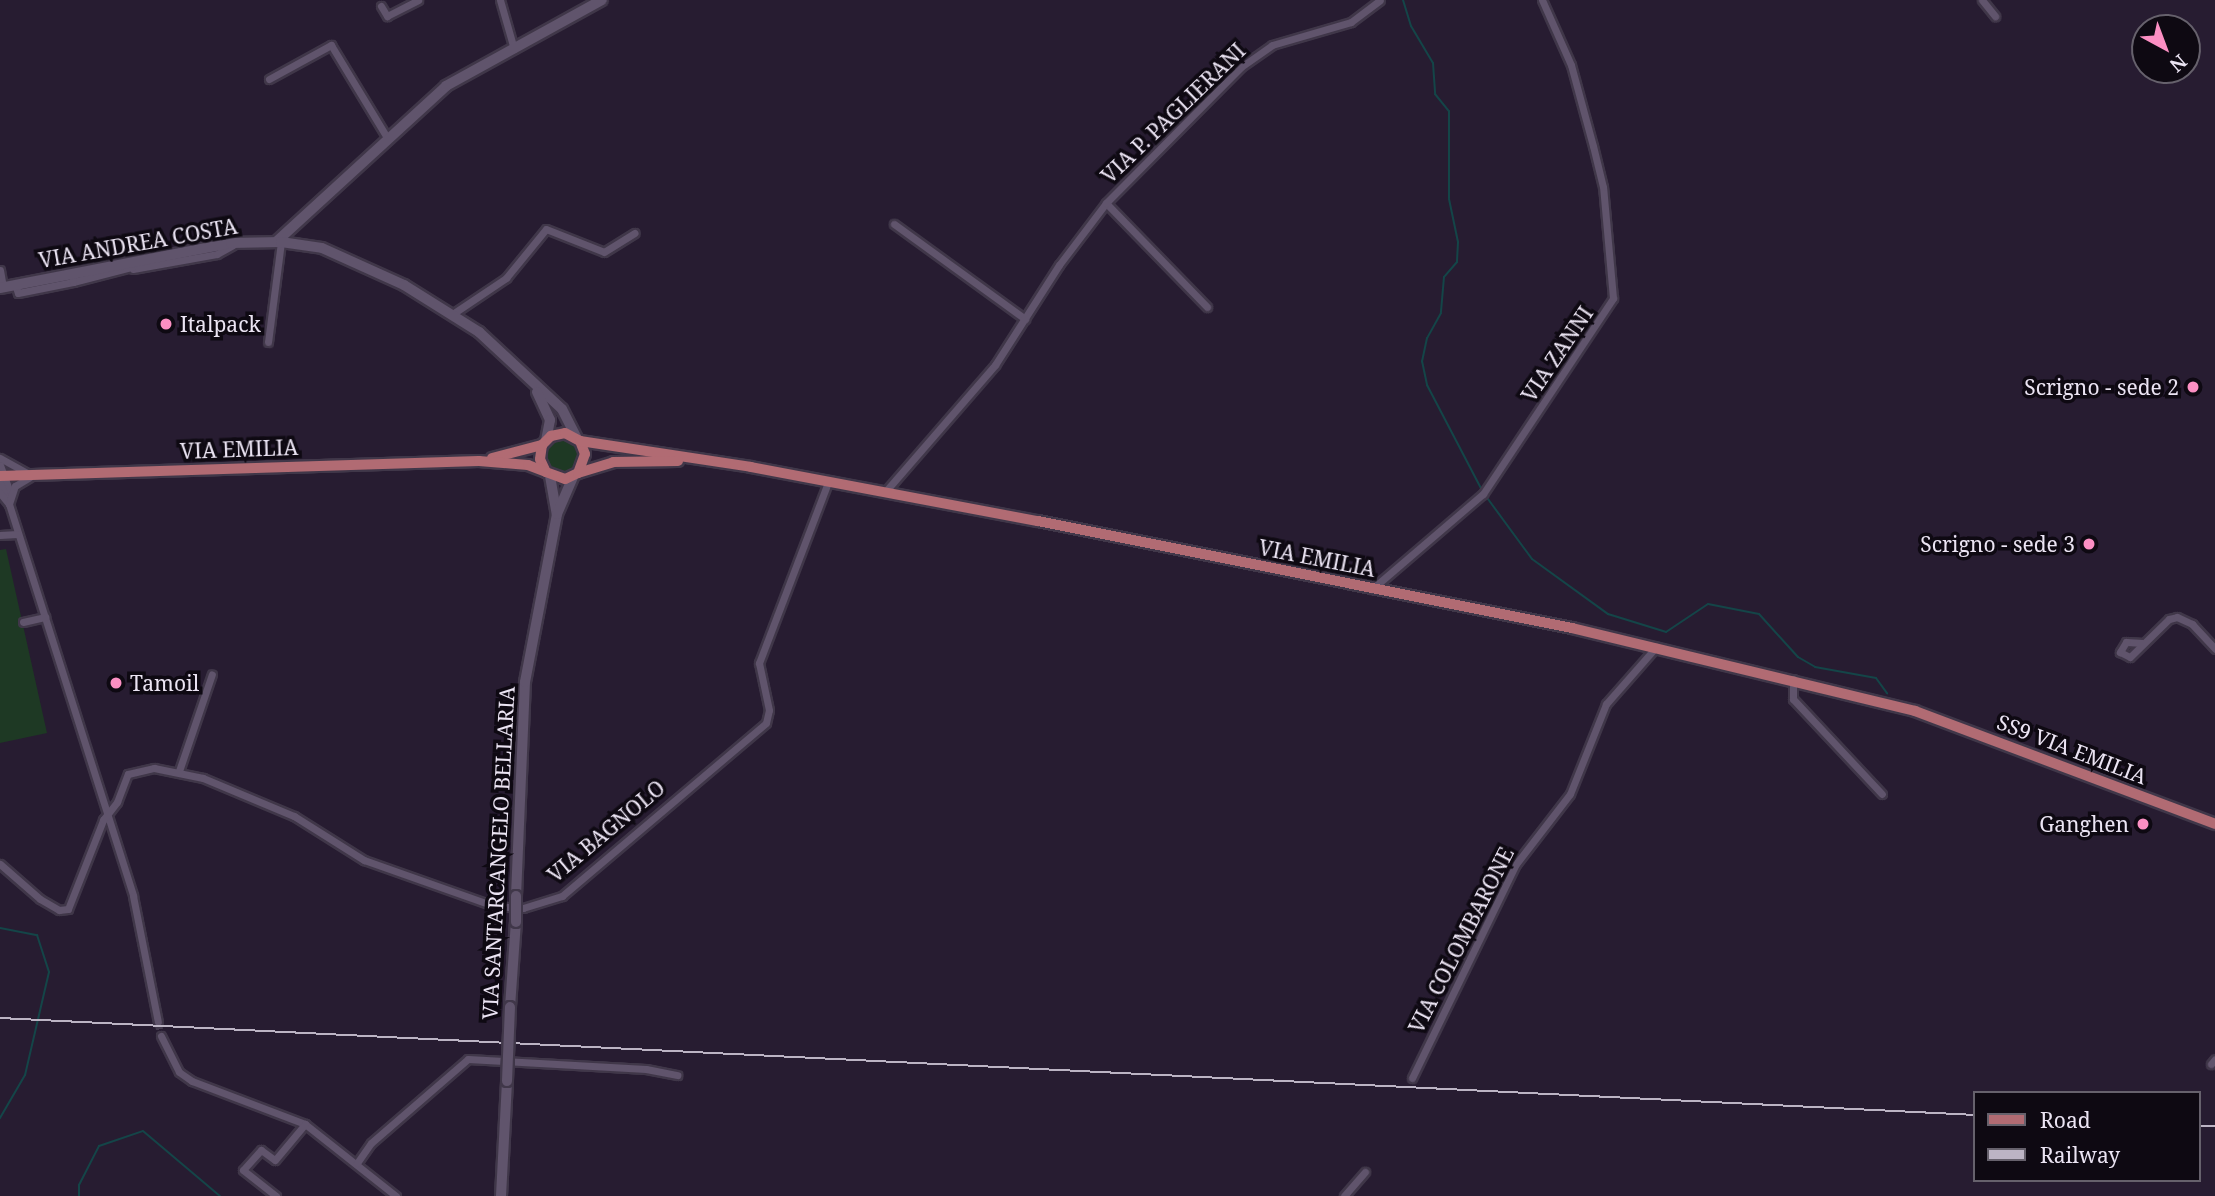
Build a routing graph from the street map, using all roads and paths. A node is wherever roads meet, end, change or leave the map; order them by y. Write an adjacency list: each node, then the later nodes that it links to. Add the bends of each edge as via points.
1 (418, 0): 7 (street, via 387,16)
2 (500, 0): 9 (street)
3 (602, 0): 9 (street)
4 (1380, 0): 12 (street, VIA P. PAGLIERANI, via 1351,22 1272,45 1251,58)
5 (1542, 0): 39 (street, VIA ZANNI, via 1571,65 1603,187 1612,298 1484,492)
6 (1982, 0): 8 (street)
7 (382, 6)
8 (1995, 16)
9 (514, 49): 11 (street, via 446,86)
10 (269, 79): 11 (street, via 331,45)
11 (388, 139): 15 (street)
12 (1106, 203): 18 (street, VIA P. PAGLIERANI); 20 (street, VIA P. PAGLIERANI)
13 (894, 224): 20 (street)
14 (635, 233): 19 (street, via 604,252 546,229 506,278)
15 (279, 242): 17 (street, VIA ANDREA COSTA, via 238,243); 19 (street, VIA ANDREA COSTA, via 322,248 352,260); 21 (street)
16 (0, 270): 17 (street)
17 (2, 287)
18 (1208, 307)
19 (454, 313): 22 (street, VIA ANDREA COSTA)
20 (1026, 319): 33 (street, VIA P. PAGLIERANI, via 995,365)
21 (268, 342)
22 (533, 386): 23 (street, VIA ANDREA COSTA, via 562,409); 24 (street, VIA ANDREA COSTA, via 550,420)
23 (579, 440): 24 (main road, VIA EMILIA, via 558,433); 26 (main road, VIA EMILIA); 31 (main road, via 586,454)
24 (544, 442): 27 (main road, VIA EMILIA); 28 (main road, via 540,459)
25 (0, 458): 30 (street)
26 (708, 460): 31 (main road, VIA EMILIA, via 613,462); 32 (main road, VIA EMILIA)
27 (479, 461): 28 (main road, VIA EMILIA, via 528,465); 30 (main road, VIA EMILIA)
28 (548, 474): 31 (main road, VIA EMILIA); 36 (street, VIA SANTARCANGELO BELLARIA)
29 (1, 475): 30 (main road, VIA EMILIA); 35 (street)
30 (34, 475): 35 (street, via 15,486)
31 (575, 475): 36 (street, VIA SANTARCANGELO BELLARIA)
32 (828, 482): 33 (main road, VIA EMILIA); 48 (street, VIA BAGNOLO, via 759,663 768,696 766,723 562,896 523,908 494,906 364,860 294,816)
33 (885, 492): 39 (main road, VIA EMILIA)
34 (0, 493): 35 (street)
35 (8, 501): 37 (street)
36 (557, 514): 62 (street, VIA SANTARCANGELO BELLARIA, bridge, via 525,682)
37 (13, 534): 38 (street); 40 (street)
38 (0, 535)
39 (1372, 589): 43 (main road, VIA EMILIA)
40 (45, 617): 41 (street); 50 (street)
41 (23, 622)
42 (2143, 643): 44 (street, via 2177,617 2192,624)
43 (1656, 646): 46 (main road, VIA EMILIA); 56 (street, VIA COLOMBARONE, via 1619,685 1601,713 1570,794 1516,864)
44 (2215, 649)
45 (212, 674): 48 (street)
46 (1793, 678): 47 (main road, VIA EMILIA); 49 (street, via 1793,699)
47 (1914, 711): 51 (main road, SS9 VIA EMILIA)
48 (179, 771): 50 (street, VIA BAGNOLO, via 131,771 117,802)
49 (1882, 794)
50 (107, 812): 52 (street, via 65,911 40,899); 53 (street, via 133,896)
51 (2215, 824)
52 (0, 864)
53 (158, 1022)
54 (161, 1036): 57 (street, via 179,1072 192,1081)
55 (677, 1075): 58 (street, via 646,1069 468,1059 371,1143)
56 (1412, 1078)
57 (306, 1124): 58 (street); 60 (street, via 275,1160 261,1150 243,1170)
58 (357, 1163): 61 (street)
59 (1365, 1172): 63 (street)
60 (276, 1196)
61 (396, 1196)
62 (500, 1196)
63 (1344, 1196)

